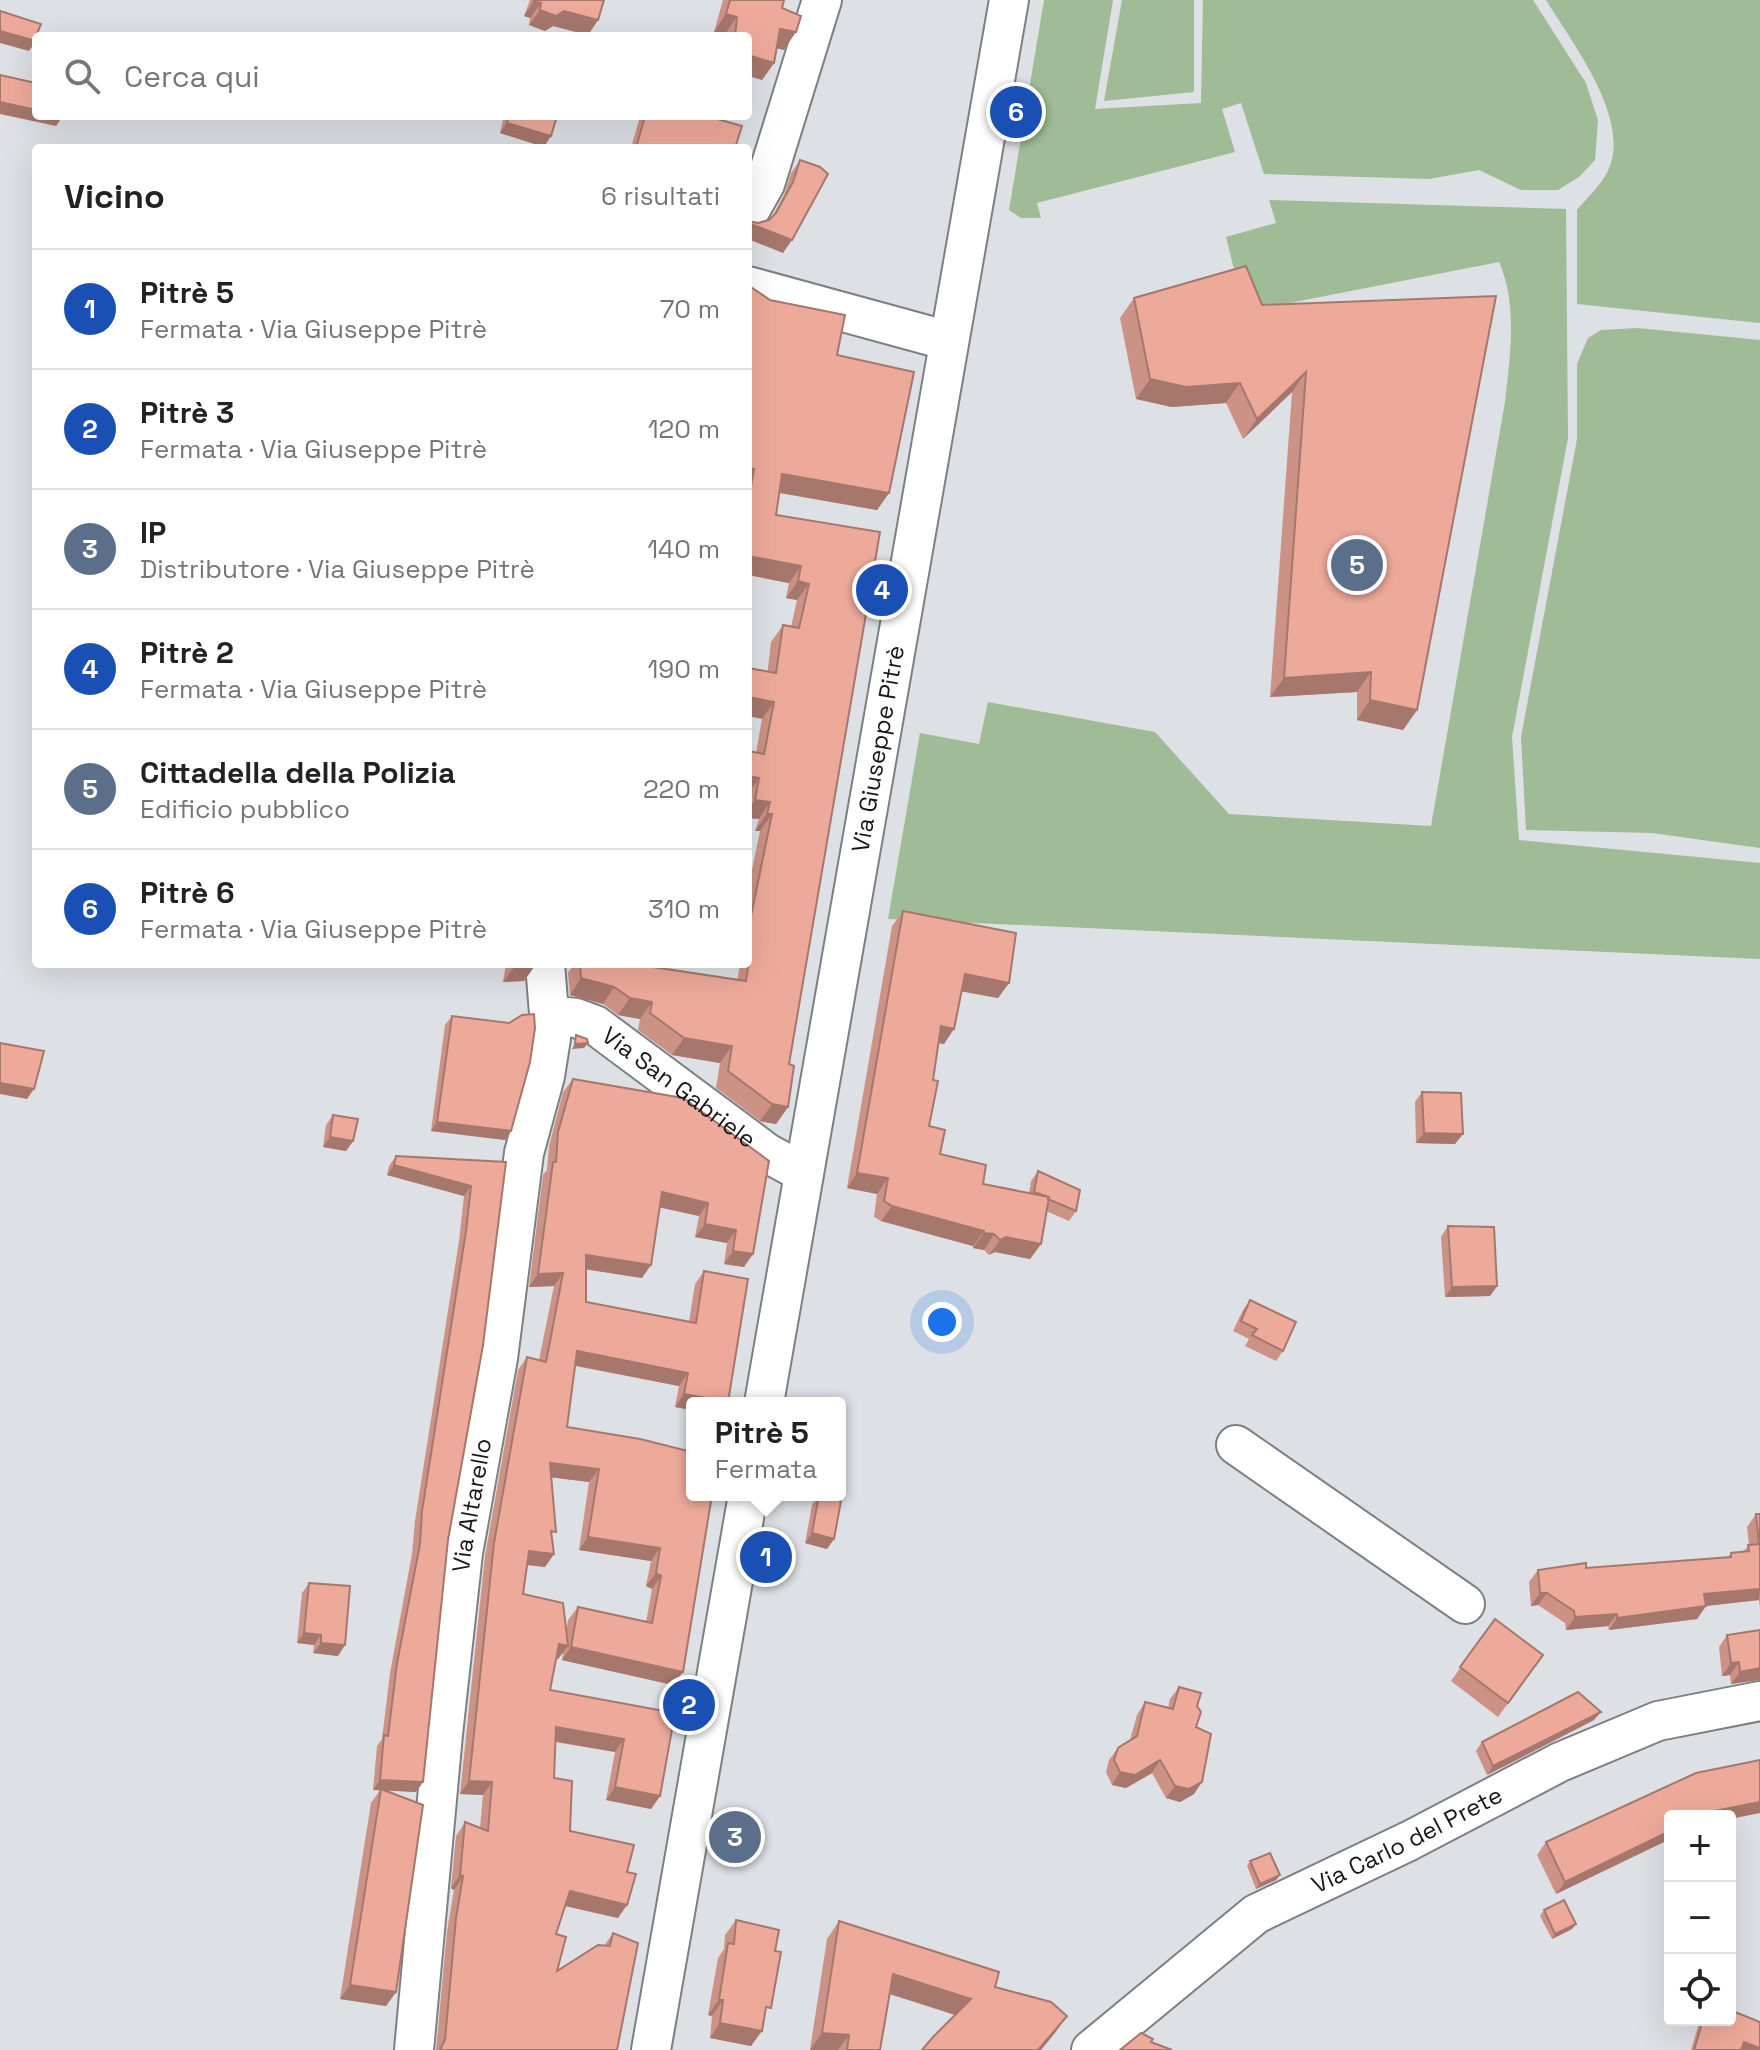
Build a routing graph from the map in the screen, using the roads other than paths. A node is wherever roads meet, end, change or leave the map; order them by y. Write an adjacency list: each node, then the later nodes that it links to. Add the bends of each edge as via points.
1 (822, 0): 3 (street, via 765,184)
2 (1009, 0): 5 (street, Via Giuseppe Pitrè)
3 (752, 207)
4 (752, 287): 5 (street)
5 (949, 341): 8 (street, Via Giuseppe Pitrè)
6 (545, 968): 7 (street, Via Altarello)
7 (549, 1015): 8 (street, Via San Gabriele, via 595,1025 767,1153); 14 (street, Via Altarello, via 549,1051 524,1153 498,1358 463,1553)
8 (804, 1173): 9 (street, Via Giuseppe Pitrè)
9 (765, 1397)
10 (1236, 1445): 12 (street)
11 (747, 1501): 15 (street)
12 (1465, 1604)
13 (1760, 1701): 16 (street, Via Carlo del Prete, via 1658,1721 1586,1751 1256,1914)
14 (414, 2050)
15 (651, 2050)
16 (1091, 2050)

